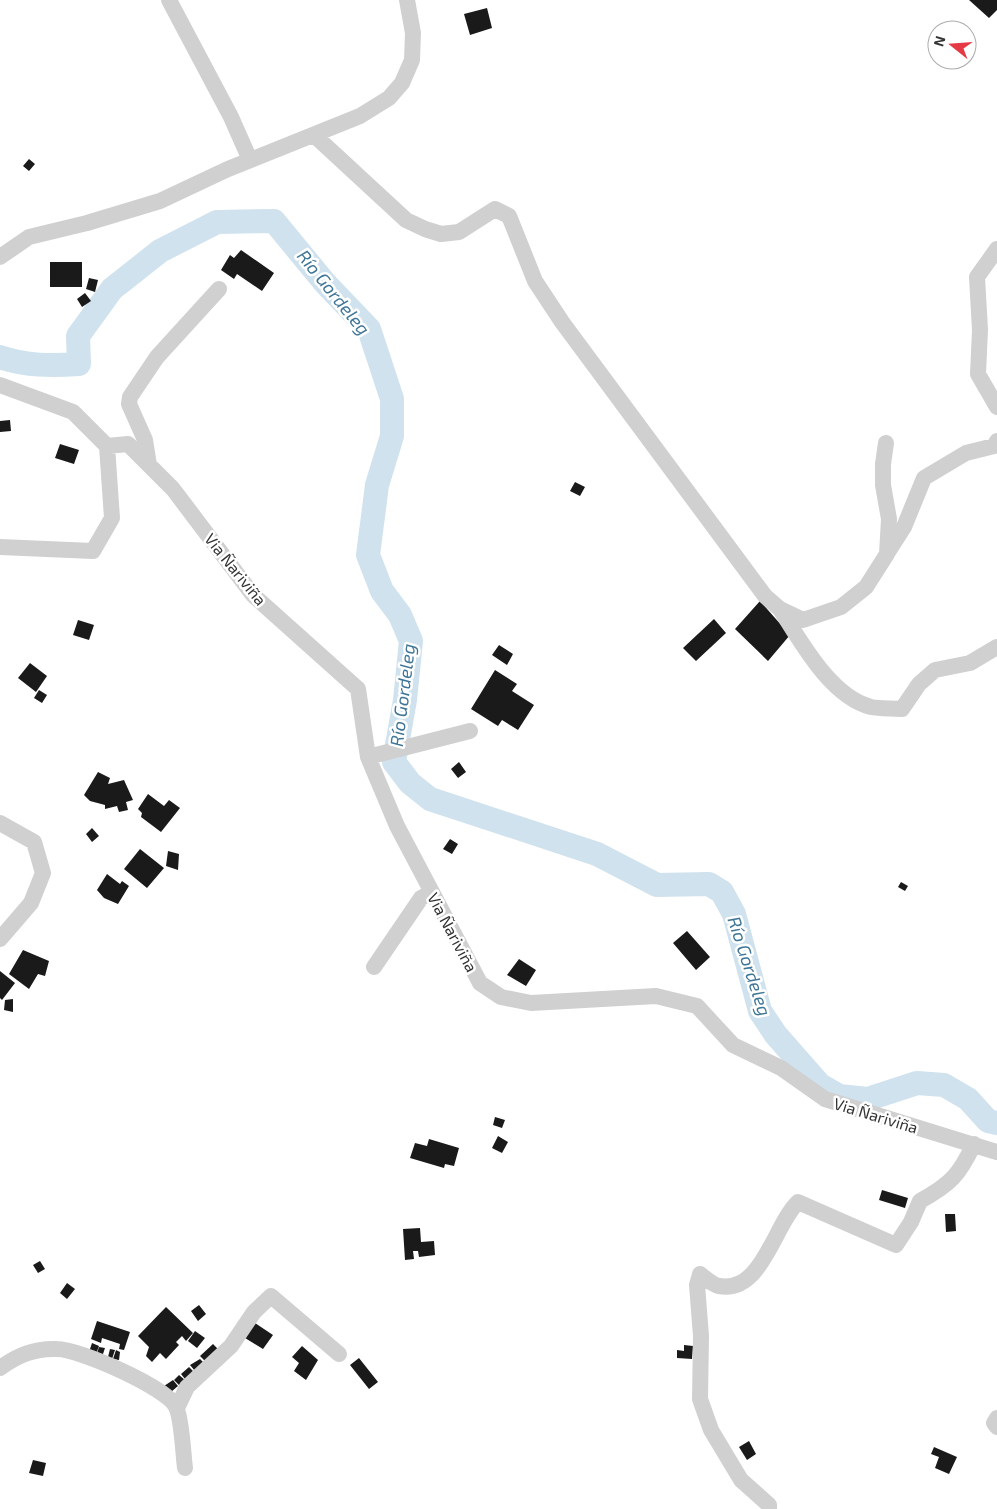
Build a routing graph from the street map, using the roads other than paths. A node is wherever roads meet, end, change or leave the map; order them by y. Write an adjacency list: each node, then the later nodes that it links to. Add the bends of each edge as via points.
1 (169, 0): 4 (street)
2 (407, 0): 3 (street, via 413,32 412,60 402,83 389,98 360,116)
3 (314, 135): 4 (street); 16 (street, via 406,220 425,229 441,234 459,232 495,209 509,216 535,281 562,322 765,596)
4 (250, 160): 6 (street, via 160,201 28,237)
5 (997, 249): 9 (street, via 977,277 978,374)
6 (0, 257)
7 (219, 289): 13 (street, via 157,357 130,397 129,404 146,440)
8 (0, 385): 12 (street, via 73,412)
9 (997, 407)
10 (997, 440): 15 (street, via 994,446 966,453 924,478 904,527)
11 (886, 443): 15 (street, via 883,485 889,519)
12 (107, 446): 13 (street, Via Ñariviña, via 128,444); 14 (street, via 112,518 93,551)
13 (149, 465): 19 (street, Via Ñariviña, via 173,489 253,594 358,689)
14 (0, 547)
15 (887, 554): 16 (street, via 866,587 841,608 803,620)
16 (780, 609): 17 (street, via 808,652 844,695 870,707 902,709 919,684 935,670 970,662)
17 (997, 647)
18 (470, 731): 19 (street)
19 (375, 754): 21 (street, Via Ñariviña, via 397,826)
20 (0, 823): 22 (street, via 34,842 43,873 31,903)
21 (432, 892): 23 (street, via 421,898); 24 (street, Via Ñariviña, via 480,983 501,997 531,1003 656,996 697,1006 733,1045 781,1068 825,1100)
22 (0, 939)
23 (374, 967)
24 (974, 1144): 25 (street, Via Ñariviña); 32 (street, via 961,1171 938,1191 920,1201 896,1245 798,1202 790,1210 759,1267 742,1284 718,1286 700,1274 696,1285 701,1336 700,1399 711,1430 741,1480 769,1505)
25 (997, 1152)
26 (339, 1354): 28 (street, via 271,1296 254,1312 231,1346 187,1386)
27 (0, 1368): 28 (street, via 26,1353 60,1349 124,1372 169,1396)
28 (177, 1408): 31 (street)
29 (997, 1418): 30 (street, via 994,1423)
30 (997, 1427)
31 (185, 1468)
32 (769, 1509)

